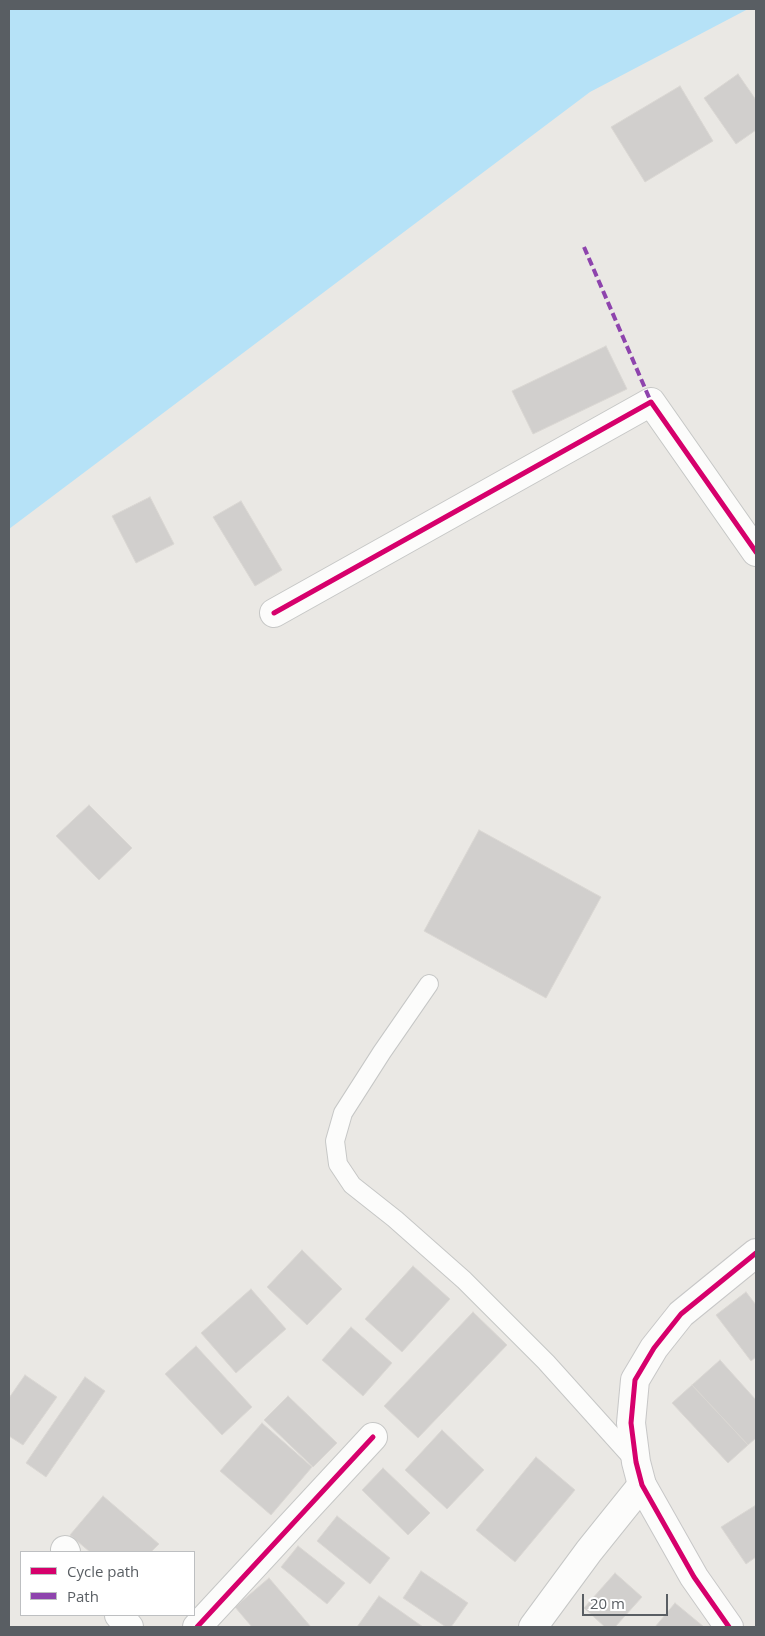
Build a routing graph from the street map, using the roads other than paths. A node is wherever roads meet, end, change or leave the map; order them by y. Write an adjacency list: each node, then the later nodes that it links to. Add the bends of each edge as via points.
1 (756, 552): 2 (street, via 651,402)
2 (274, 613)
3 (429, 984): 6 (lane, via 343,1113 335,1141 338,1164 352,1185 464,1280 546,1362)
4 (756, 1253): 6 (street, via 681,1314 654,1348 635,1380 631,1423)
5 (373, 1437): 9 (street)
6 (639, 1474): 10 (street, via 589,1551); 11 (street, via 694,1577)
7 (119, 1616): 8 (street)
8 (129, 1627)
9 (196, 1627)
10 (533, 1627)
11 (729, 1627)

